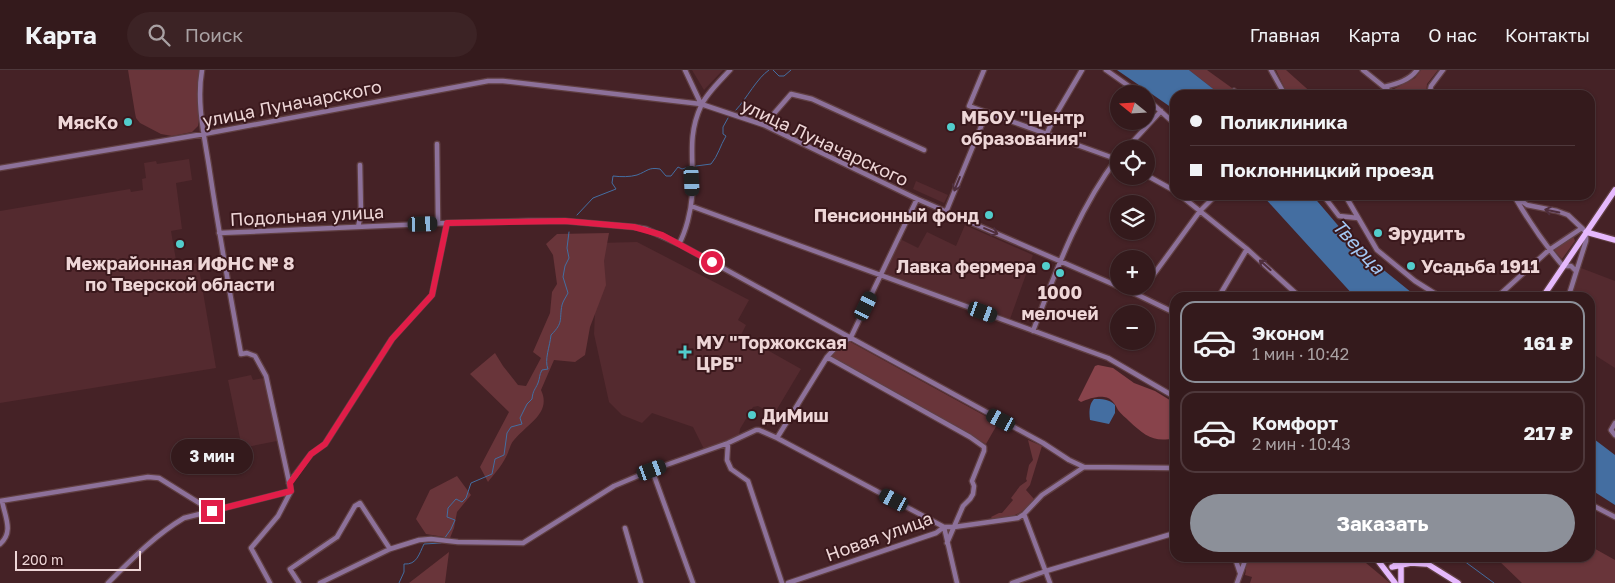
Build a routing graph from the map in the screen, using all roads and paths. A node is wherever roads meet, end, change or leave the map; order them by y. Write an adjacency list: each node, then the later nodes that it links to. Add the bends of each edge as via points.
1 (202, 70): 22 (street, via 200,97)
2 (685, 70): 16 (street)
3 (730, 70): 16 (street)
4 (984, 70): 19 (street, via 970,106)
5 (1082, 70): 23 (street)
6 (1106, 70): 11 (street)
7 (1271, 70): 13 (street)
8 (1363, 70): 12 (street)
9 (1416, 70): 12 (street, via 1412,76)
10 (1443, 70): 15 (street)
11 (1127, 85)
12 (1384, 87): 14 (street)
13 (1282, 90)
14 (1388, 90)
15 (1430, 90)
16 (701, 104): 21 (street, улица Луначарского); 22 (street, улица Луначарского, via 492,81); 41 (street, via 692,137)
17 (1155, 106): 18 (street)
18 (1161, 111): 20 (street); 24 (street)
19 (986, 112): 23 (street); 43 (street, one-way to 43)
20 (1170, 119)
21 (764, 126): 26 (street, via 791,94 812,99); 34 (street, улица Луначарского)
22 (204, 134): 29 (street, улица Луначарского); 49 (street)
23 (1047, 134): 27 (street)
24 (1134, 140)
25 (437, 144): 45 (street)
26 (924, 150)
27 (1110, 155)
28 (360, 165): 47 (street, via 361,214)
29 (0, 168)
30 (1110, 170): 54 (street, via 1082,212)
31 (1155, 180): 32 (street)
32 (1170, 188)
33 (1615, 190): 48 (main road)
34 (917, 199): 43 (street, улица Луначарского); 58 (street)
35 (1186, 200): 42 (street)
36 (1211, 200): 42 (street)
37 (1327, 200): 44 (street, via 1339,216)
38 (1348, 200): 44 (street)
39 (1516, 200): 53 (street)
40 (1520, 200): 48 (street, one-way to 40, via 1568,215 1533,208)
41 (691, 206): 51 (street); 58 (street)
42 (1200, 211): 52 (street); 57 (street)
43 (946, 212): 54 (street, улица Луначарского, one-way to 54)
44 (1358, 218): 62 (street, via 1376,251)
45 (438, 223): 46 (street, Подольная улица); 47 (street, Подольная улица)
46 (447, 223): 51 (street, Подольная улица, via 565,221 634,227); 79 (street, via 432,295 392,339 325,444 311,454)
47 (358, 227): 49 (street, Подольная улица)
48 (1584, 230): 50 (main road); 53 (street); 55 (main road); 56 (street, via 1586,241)
49 (219, 233): 79 (street, via 241,354 255,356 266,376)
50 (1615, 240)
51 (679, 244): 69 (street, Подольная улица)
52 (1247, 249): 60 (street); 61 (street, one-way to 52)
53 (1549, 250): 55 (street); 63 (street)
54 (1060, 261): 59 (street, улица Луначарского); 68 (street)
55 (1563, 266): 56 (street, via 1571,266); 64 (main road)
56 (1576, 271): 65 (street)
57 (1155, 273)
58 (881, 276): 68 (street); 69 (street)
59 (1110, 283)
60 (1222, 292)
61 (1294, 292)
62 (1432, 292)
63 (1503, 292)
64 (1546, 292)
65 (1570, 292)
66 (1138, 295): 67 (street, улица Луначарского)
67 (1170, 311)
68 (1032, 331): 71 (street, via 1108,358)
69 (851, 337): 70 (street); 76 (street, Подольная улица)
70 (827, 357): 74 (street); 87 (street, via 982,445 984,451 972,481 973,494 963,506)
71 (1170, 394)
72 (1615, 423): 73 (street, via 1610,430)
73 (1615, 434)
74 (777, 438): 75 (street, via 759,430); 86 (street)
75 (728, 443): 78 (street); 110 (street, via 727,460 731,469 748,481)
76 (1084, 467): 77 (street, Подольная улица); 84 (street, via 1042,494)
77 (1170, 468)
78 (652, 470): 92 (street, via 614,486 523,543 419,540); 109 (street)
79 (290, 483): 80 (street)
80 (291, 491): 83 (street); 105 (street, via 278,516 250,548)
81 (1, 501): 83 (street, via 148,477 159,478); 91 (street, via 9,532)
82 (1595, 507): 85 (street)
83 (212, 511): 104 (street, via 174,524)
84 (1024, 514): 87 (street, Новая улица, via 1018,518); 102 (street)
85 (1615, 517)
86 (944, 527): 87 (street, Новая улица); 90 (street); 111 (street, Новая улица, via 936,533)
87 (954, 527): 90 (street)
88 (624, 528): 108 (street)
89 (1170, 535): 102 (street)
90 (947, 543): 112 (street)
91 (0, 544)
92 (390, 549): 106 (street, via 360,503 337,537 290,569); 107 (street)
93 (1236, 562): 103 (street)
94 (1244, 562): 103 (street)
95 (1379, 562): 116 (main road)
96 (1380, 562): 101 (main road, via 1385,567)
97 (1399, 562): 101 (main road)
98 (1426, 562): 99 (main road)
99 (1430, 564): 100 (main road); 118 (main road)
100 (1401, 565): 101 (main road); 117 (main road)
101 (1392, 567)
102 (1046, 571): 113 (street); 114 (street)
103 (1240, 573): 115 (street)
104 (108, 583)
105 (270, 583)
106 (299, 583)
107 (320, 583)
108 (641, 583)
109 (693, 583)
110 (782, 583)
111 (788, 583)
112 (957, 583)
113 (1012, 583)
114 (1050, 583)
115 (1237, 583)
116 (1395, 583)
117 (1401, 583)
118 (1458, 583)

